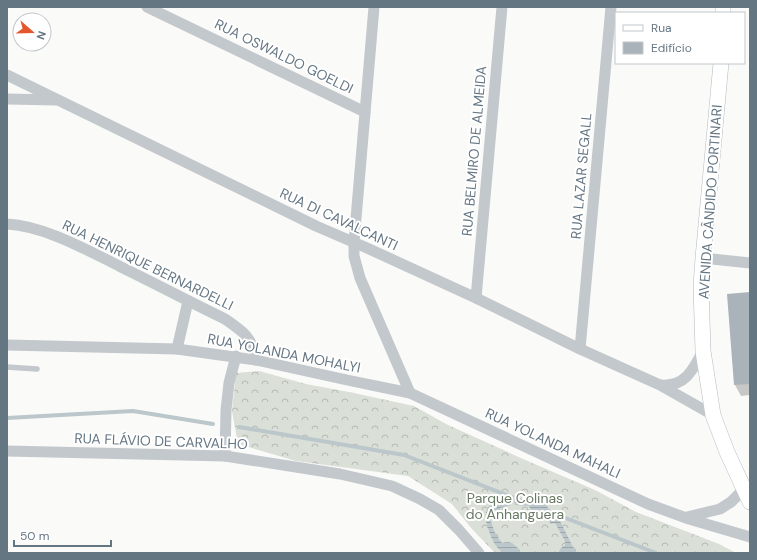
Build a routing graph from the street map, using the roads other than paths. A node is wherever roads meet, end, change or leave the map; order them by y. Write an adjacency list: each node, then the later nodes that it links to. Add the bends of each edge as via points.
1 (147, 7): 9 (street, RUA OSWALDO GOELDI)
2 (374, 7): 9 (street)
3 (502, 7): 14 (street, RUA BELMIRO DE ALMEIDA)
4 (611, 7): 17 (street, RUA LAZAR SEGALL)
5 (722, 64): 12 (main road, AVENIDA CÂNDIDO PORTINARI)
6 (7, 74): 8 (street, RUA DI CAVALCANTI)
7 (7, 99): 8 (street)
8 (60, 100): 11 (street, RUA DI CAVALCANTI, via 316,226)
9 (365, 112): 11 (street)
10 (7, 224): 15 (street, RUA HENRIQUE BERNARDELLI, via 35,228 58,236)
11 (354, 242): 14 (street, RUA DI CAVALCANTI); 25 (street, via 354,256 360,278)
12 (703, 258): 13 (street); 19 (main road, AVENIDA CÂNDIDO PORTINARI)
13 (750, 263)
14 (476, 298): 17 (street, RUA DI CAVALCANTI)
15 (188, 301): 18 (street); 21 (street, RUA HENRIQUE BERNARDELLI, via 225,319 240,330 249,339)
16 (7, 345): 18 (street, RUA YOLANDA MOHALYI)
17 (580, 348): 24 (street, RUA DI CAVALCANTI)
18 (177, 349): 20 (street, RUA YOLANDA MOHALYI)
19 (703, 351): 24 (street, via 690,374 678,383); 26 (main road, AVENIDA CÂNDIDO PORTINARI)
20 (236, 356): 21 (street, RUA YOLANDA MOHALYI); 28 (street, via 226,410)
21 (256, 360): 25 (street, RUA YOLANDA MOHALYI)
22 (7, 367): 23 (lane)
23 (37, 369)
24 (660, 385): 26 (street, RUA DI CAVALCANTI)
25 (410, 393): 30 (street, RUA YOLANDA MAHALI, via 648,504)
26 (713, 415): 29 (main road, AVENIDA CÂNDIDO PORTINARI)
27 (7, 451): 28 (street, RUA FLÁVIO DE CARVALHO)
28 (225, 456): 32 (street, RUA FLÁVIO DE CARVALHO, via 340,474 392,486 439,510 459,530)
29 (747, 495): 30 (street, via 720,509)
30 (684, 517): 31 (street, RUA YOLANDA MAHALI)
31 (750, 537)
32 (470, 547): 33 (street, RUA FLÁVIO DE CARVALHO)
33 (479, 553)

